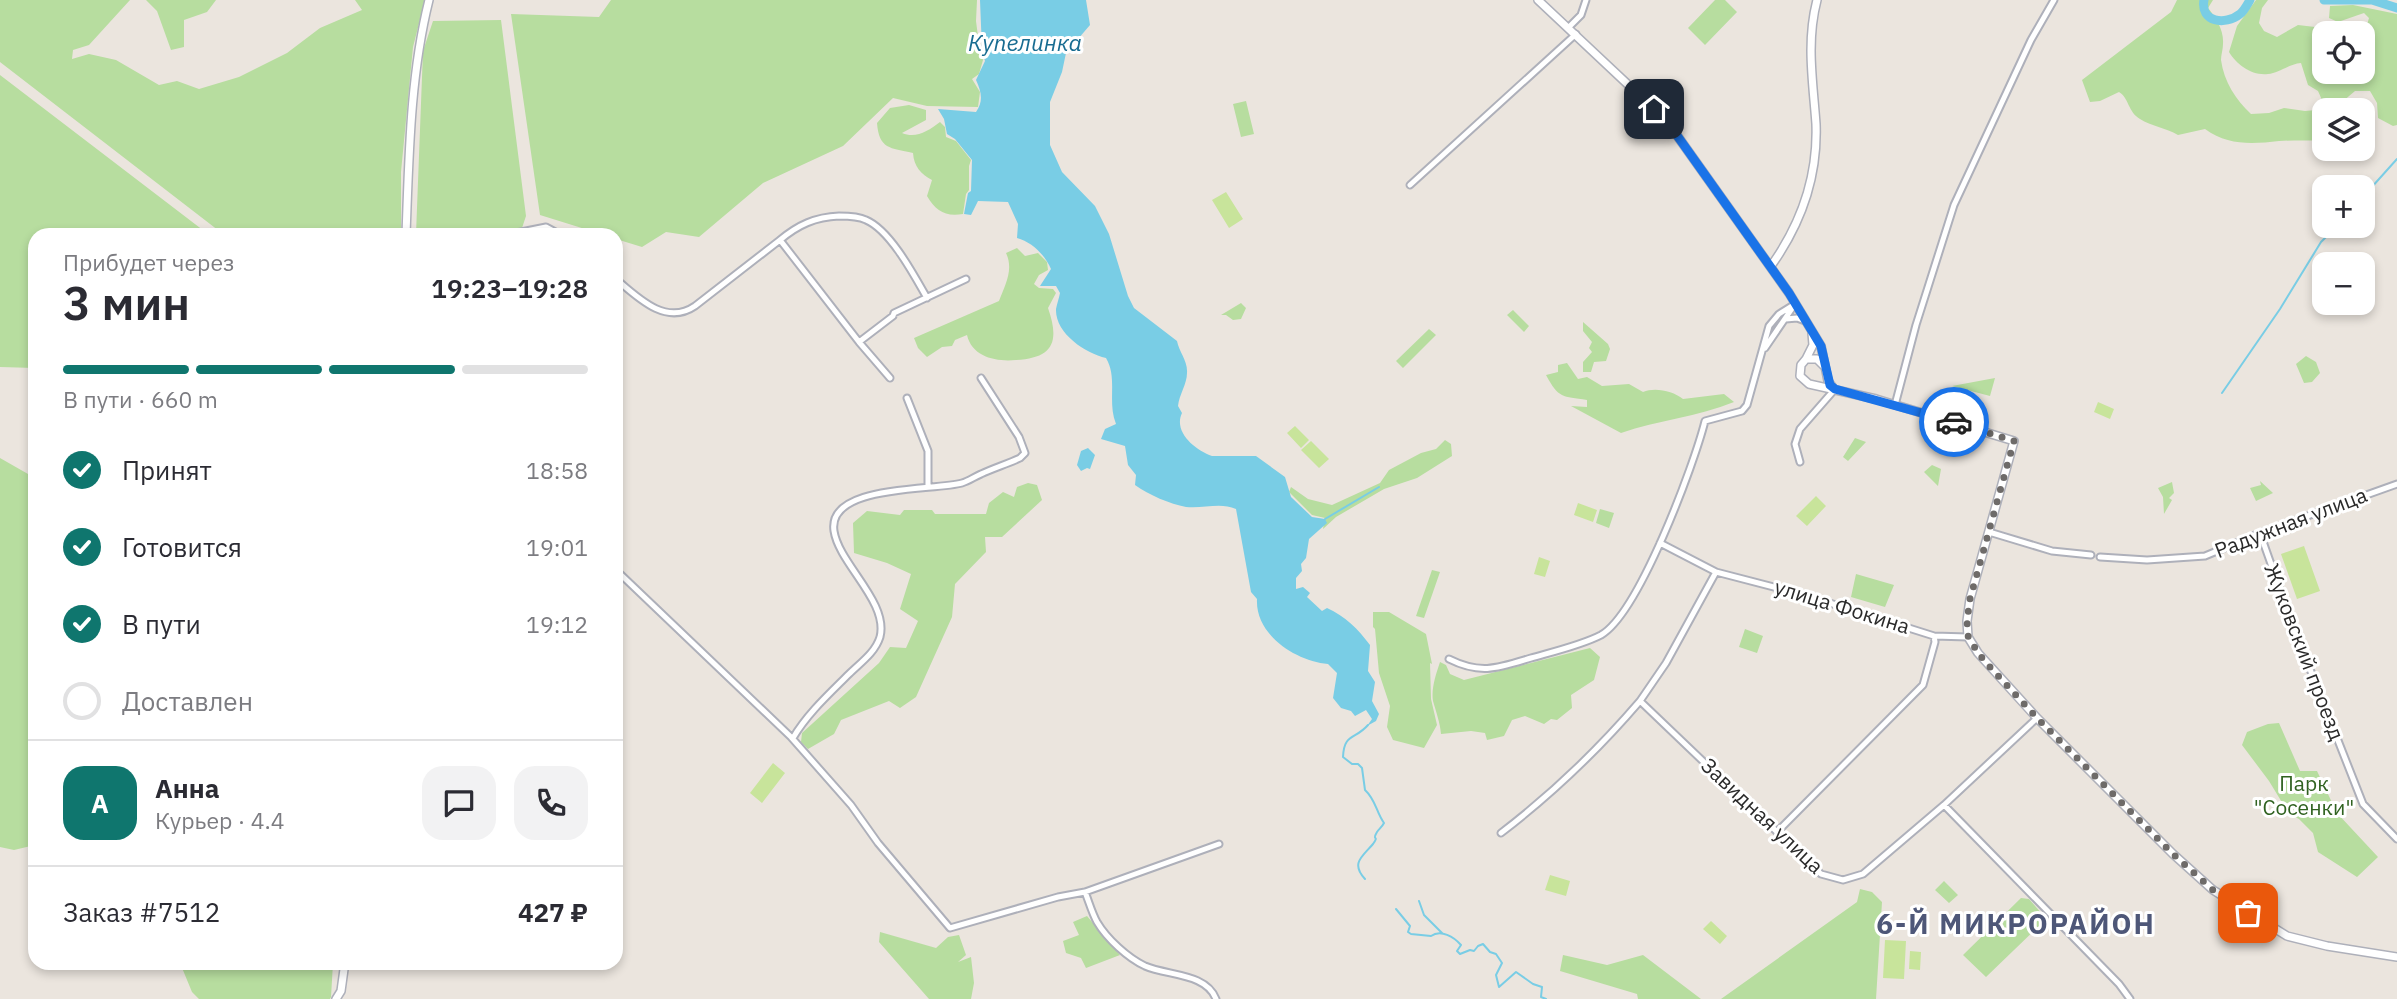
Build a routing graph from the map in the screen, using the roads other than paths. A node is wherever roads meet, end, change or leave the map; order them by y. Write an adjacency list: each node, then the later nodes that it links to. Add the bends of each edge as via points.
1 (429, 0): 9 (street, via 418,48)
2 (1538, 0): 6 (street)
3 (1586, 0): 6 (street, via 1581,15)
4 (1817, 0): 11 (street, via 1810,51 1816,126 1812,177 1801,215)
5 (2054, 0): 28 (street, via 1954,205)
6 (1568, 28): 7 (street)
7 (1576, 34): 8 (street); 11 (street, via 1667,123)
8 (1410, 185)
9 (406, 228)
10 (779, 240): 13 (street, via 681,313 651,307); 14 (street, via 810,221 844,216 864,219 901,254); 19 (street)
11 (1771, 266): 15 (street)
12 (966, 279): 14 (street)
13 (623, 285)
14 (927, 298): 19 (street, via 894,313)
15 (1795, 304): 16 (street); 17 (street); 20 (street, via 1772,321)
16 (1786, 319): 17 (street); 20 (street)
17 (1805, 321): 18 (street)
18 (1811, 329): 21 (street, via 1813,345); 22 (street, via 1821,346)
19 (859, 342): 23 (street)
20 (1764, 351): 34 (street, via 1742,411 1705,421)
21 (1806, 359): 22 (street, via 1817,359); 25 (street, via 1800,376)
22 (1825, 368): 25 (street, via 1823,379); 26 (street)
23 (890, 378)
24 (981, 378): 31 (street, via 1019,437 1024,453 964,483)
25 (1812, 384): 26 (street)
26 (1835, 389): 28 (street); 29 (street, via 1800,429 1795,444)
27 (906, 398): 31 (street, via 928,451)
28 (1895, 405): 32 (street, via 2014,441)
29 (1800, 462)
30 (2397, 484): 33 (street, Радужная улица)
31 (928, 486): 44 (street, via 855,499 836,516 835,537 876,610 880,636 871,653)
32 (1989, 532): 35 (street, via 2052,551); 40 (street, via 1970,599)
33 (2260, 533): 36 (street, Радужная улица, via 2205,555 2147,560); 48 (street, Жуковский проезд, via 2363,804)
34 (1660, 543): 37 (street, улица Фокина); 41 (street, via 1619,619 1602,634 1481,670)
35 (2091, 555)
36 (2100, 557)
37 (1716, 572): 39 (street, улица Фокина); 42 (street)
38 (623, 577): 44 (street)
39 (1934, 636): 40 (street, улица Фокина); 46 (street, via 1923,685)
40 (1968, 636): 43 (street)
41 (1449, 659)
42 (1640, 701): 46 (street, Завидная улица); 47 (street, via 1548,795)
43 (2037, 718): 45 (street, Завидная улица); 51 (street, via 2207,886 2287,936)
44 (793, 738): 50 (street, via 950,928)
45 (1944, 805): 46 (street, Завидная улица, via 1863,874 1843,880 1821,874); 55 (street)
46 (1777, 832)
47 (1501, 833)
48 (2397, 839)
49 (1219, 844): 50 (street)
50 (1085, 891): 54 (street, via 1098,925 1132,958 1202,982)
51 (2397, 957)
52 (344, 970): 53 (street)
53 (336, 999)
54 (1216, 999)
55 (2130, 999)

